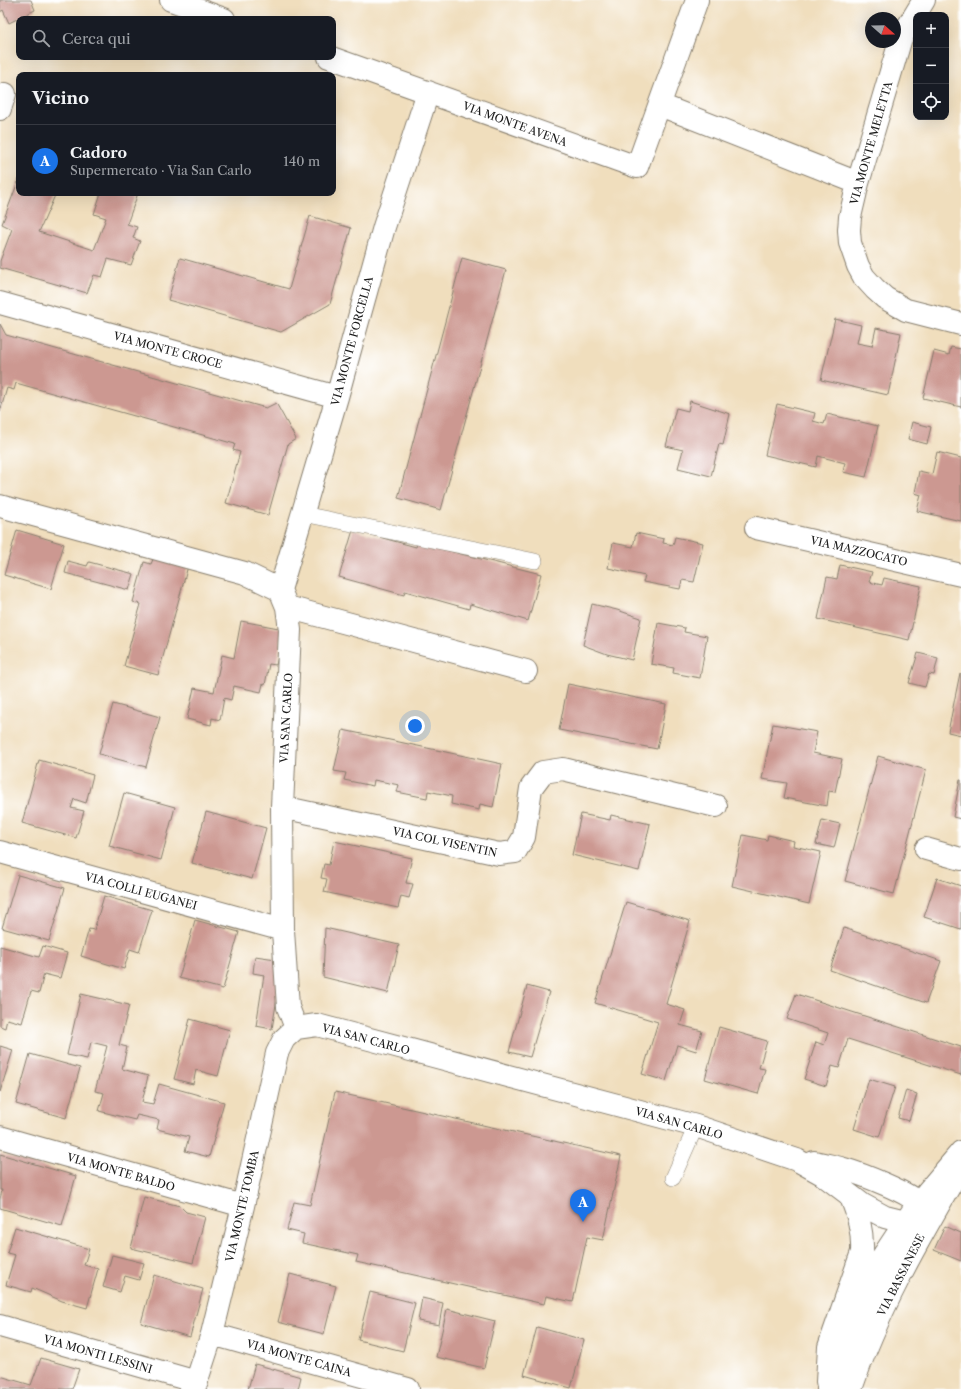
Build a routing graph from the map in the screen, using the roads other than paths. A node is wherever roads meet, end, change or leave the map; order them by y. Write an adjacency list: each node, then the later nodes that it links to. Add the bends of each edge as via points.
1 (171, 0): 4 (street)
2 (697, 0): 7 (street, VIA MONTE AVENA)
3 (924, 0): 8 (street, VIA MONTE MELETTA, via 901,38)
4 (216, 16)
5 (336, 59): 6 (street, VIA MONTE AVENA)
6 (428, 92): 7 (street, VIA MONTE AVENA, via 637,168); 11 (street, VIA MONTE FORCELLA, via 384,227)
7 (660, 105): 8 (street)
8 (858, 182): 10 (street, VIA MONTE MELETTA, via 850,216 850,236 852,253 864,277 886,298 906,310)
9 (0, 303): 11 (street, VIA MONTE CROCE)
10 (961, 324)
11 (337, 397): 13 (street, VIA MONTE FORCELLA)
12 (0, 506): 17 (street, via 245,573)
13 (303, 514): 15 (lane); 17 (street, VIA MONTE FORCELLA)
14 (756, 528): 16 (street, VIA MAZZOCATO)
15 (536, 561)
16 (961, 575)
17 (283, 599): 18 (street); 20 (street, VIA SAN CARLO, via 290,630)
18 (526, 671)
19 (716, 806): 20 (street, VIA COL VISENTIN, via 563,769 544,772 531,788 524,837 515,852 499,854)
20 (282, 807): 24 (street, VIA SAN CARLO)
21 (926, 849): 23 (street)
22 (0, 852): 24 (street, VIA COLLI EUGANEI)
23 (961, 859)
24 (283, 930): 25 (street, VIA SAN CARLO, via 288,1007)
25 (296, 1028): 26 (street, VIA SAN CARLO, via 316,1025); 33 (street, VIA MONTE TOMBA, via 284,1039 277,1053)
26 (696, 1126): 29 (street, VIA SAN CARLO); 31 (lane)
27 (0, 1137): 33 (street, VIA MONTE BALDO)
28 (961, 1152): 34 (street, VIA BASSANESE)
29 (797, 1160): 32 (street, VIA SAN CARLO, via 833,1181); 34 (street, VIA SAN CARLO, via 825,1164 860,1174 894,1189)
30 (961, 1166): 34 (street, VIA BASSANESE)
31 (673, 1178)
32 (850, 1195): 34 (street, VIA SAN CARLO, via 889,1219); 39 (street, VIA SAN CARLO, via 859,1219 862,1252 829,1347)
33 (243, 1206): 36 (street, VIA MONTE TOMBA)
34 (917, 1218): 39 (street, VIA BASSANESE, via 883,1256 854,1312); 40 (street, VIA BASSANESE)
35 (0, 1326): 37 (street, VIA MONTI LESSINI)
36 (212, 1334): 37 (street, VIA MONTE TOMBA); 38 (street, VIA MONTE CAINA)
37 (195, 1385)
38 (408, 1389)
39 (827, 1389)
40 (850, 1389)

